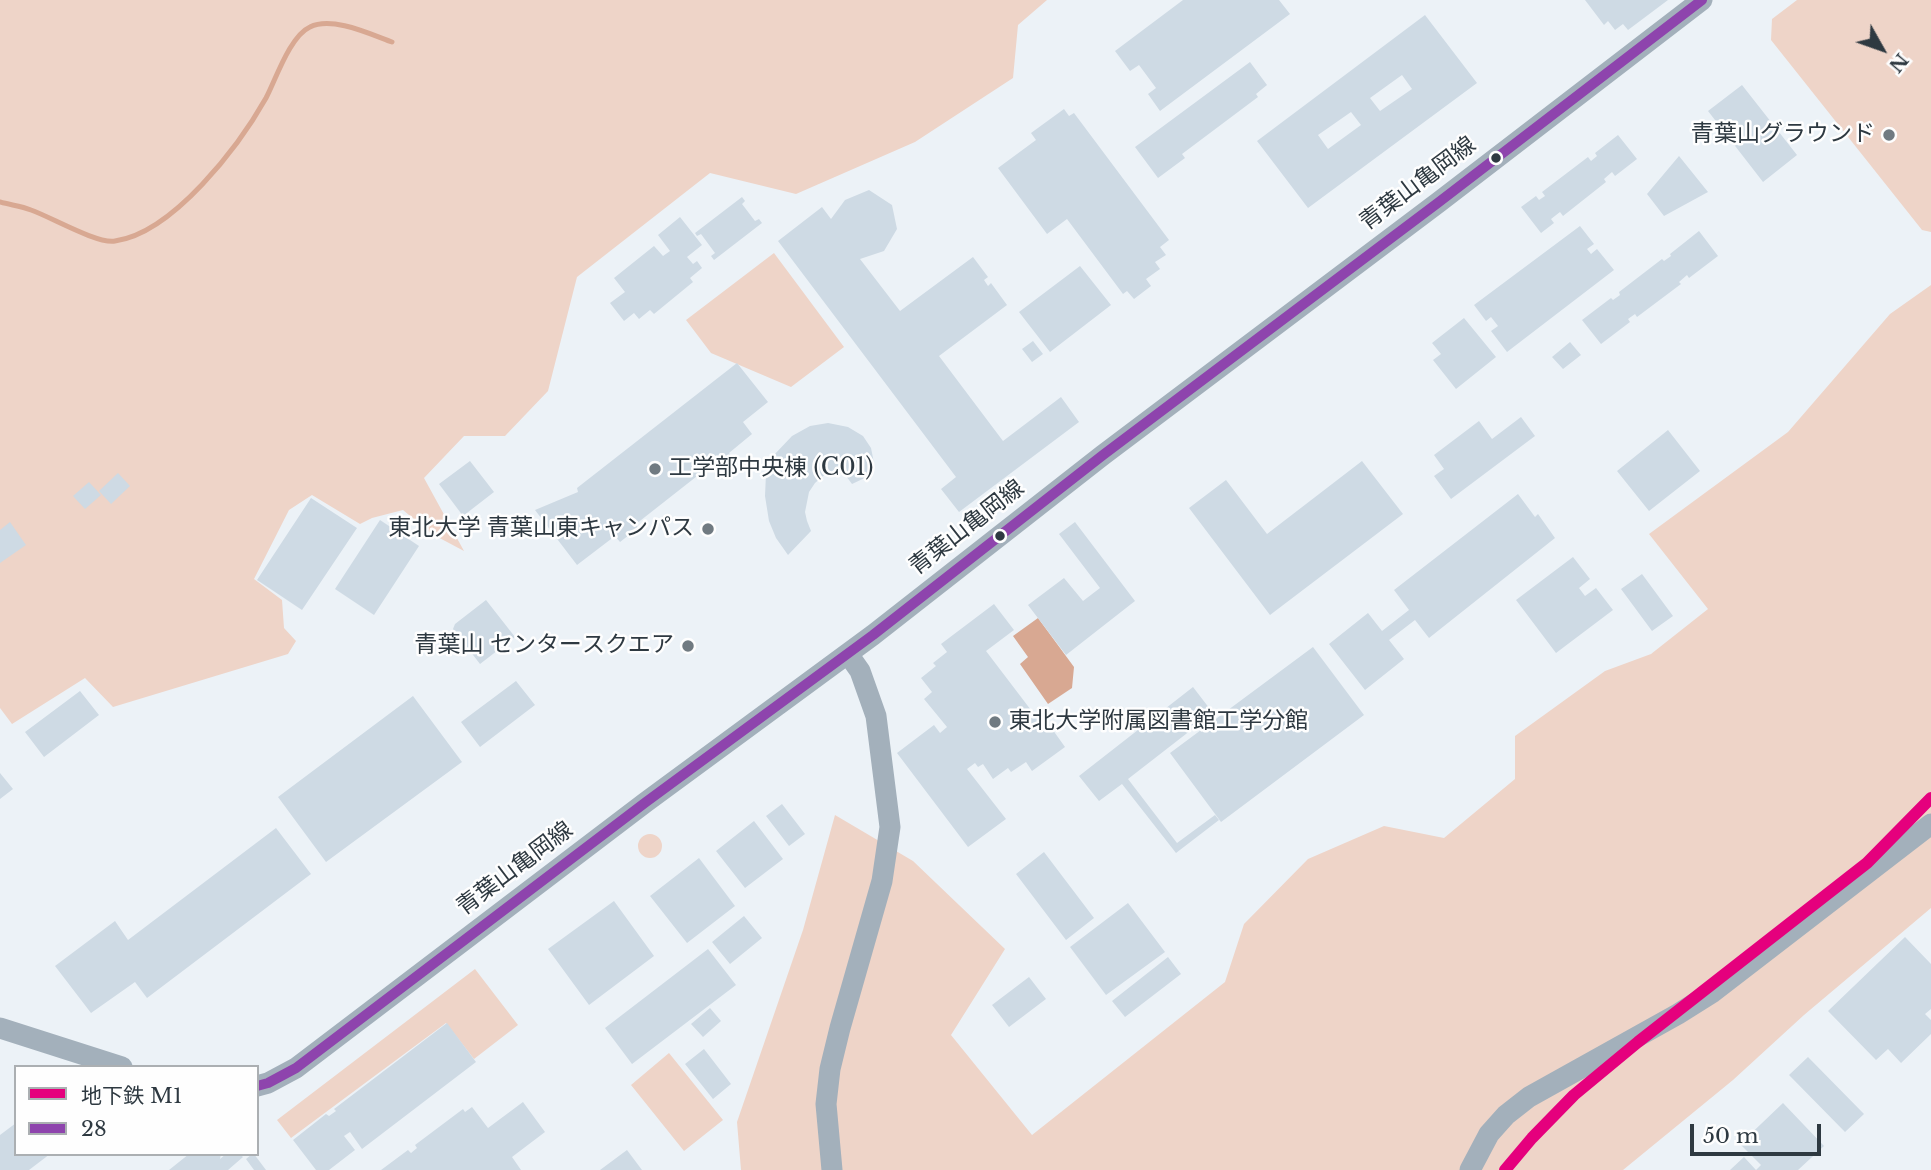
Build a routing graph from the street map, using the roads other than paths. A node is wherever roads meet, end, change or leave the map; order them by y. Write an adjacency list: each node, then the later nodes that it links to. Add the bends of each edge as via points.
1 (1702, 0): 2 (street, 青葉山亀岡線)
2 (848, 654): 6 (street, 青葉山亀岡線, via 296,1068); 7 (street, via 860,671 876,716 890,827 882,881 830,1069 826,1104)
3 (1931, 824): 8 (street, via 1713,992 1529,1097 1489,1134)
4 (0, 1028): 5 (street)
5 (116, 1065)
6 (259, 1085)
7 (832, 1170)
8 (1470, 1170)

